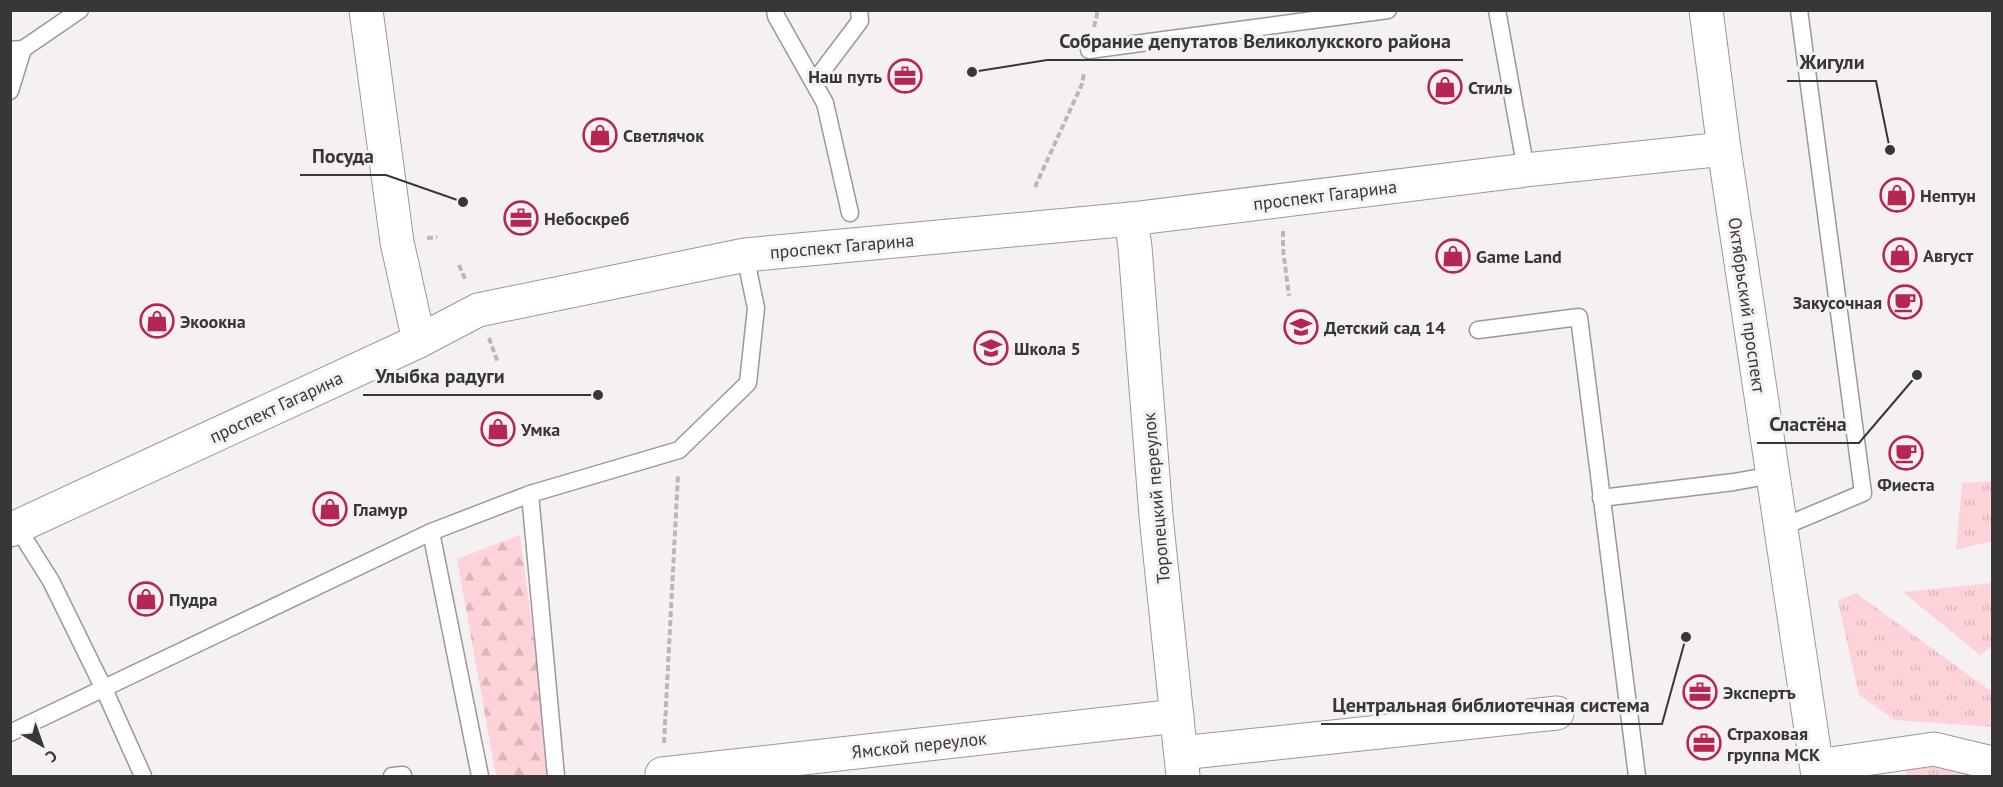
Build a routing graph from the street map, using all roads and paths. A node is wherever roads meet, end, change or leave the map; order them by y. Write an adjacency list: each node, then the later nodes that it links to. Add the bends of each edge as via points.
1 (80, 10): 10 (lane)
2 (366, 10): 23 (main road, via 397,242)
3 (775, 10): 12 (lane)
4 (859, 10): 12 (lane, via 860,21)
5 (1098, 10): 11 (path)
6 (1388, 10): 11 (lane)
7 (1497, 10): 15 (lane)
8 (1706, 10): 14 (main road, Октябрьский проспект)
9 (1798, 10): 28 (lane, via 1863,494)
10 (17, 49): 13 (lane)
11 (1089, 50): 16 (path, via 1082,84)
12 (814, 82): 17 (lane, via 825,103)
13 (10, 91)
14 (1724, 148): 15 (main road, проспект Гагарина); 25 (main road, Октябрьский проспект)
15 (1526, 170): 18 (main road, проспект Гагарина)
16 (1035, 187)
17 (850, 213)
18 (1131, 219): 20 (main road, проспект Гагарина); 33 (main road, Торопецкий переулок, via 1165,515)
19 (1283, 230): 21 (path)
20 (745, 255): 23 (main road, проспект Гагарина, via 478,310); 24 (lane, via 756,308 748,383)
21 (1289, 296)
22 (1478, 330): 27 (lane, via 1579,317)
23 (419, 341): 29 (main road, проспект Гагарина)
24 (679, 450): 26 (lane); 38 (path)
25 (1772, 476): 27 (lane); 28 (main road, Октябрьский проспект)
26 (530, 494): 30 (lane); 41 (lane)
27 (1601, 498): 42 (lane)
28 (1780, 528): 37 (main road, Октябрьский проспект)
29 (14, 529): 31 (lane, via 51,581)
30 (430, 532): 31 (lane); 40 (lane)
31 (104, 689): 34 (lane); 39 (lane)
32 (1557, 713): 35 (main road)
33 (1177, 716): 35 (main road, Торопецкий переулок); 38 (main road, Ямской переулок)
34 (10, 733)
35 (1182, 765)
36 (1992, 765): 37 (main road, via 1935,749)
37 (1818, 771)
38 (662, 774)
39 (143, 777)
40 (480, 777)
41 (556, 777)
42 (1637, 777)

